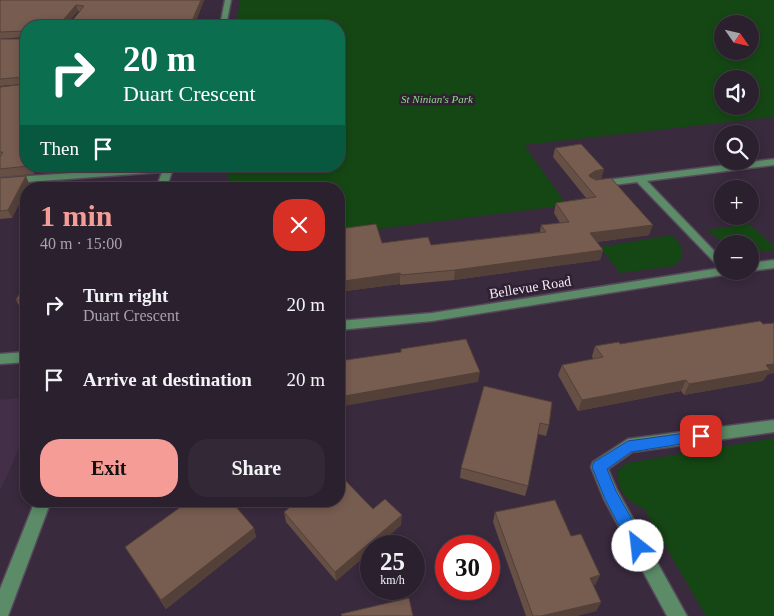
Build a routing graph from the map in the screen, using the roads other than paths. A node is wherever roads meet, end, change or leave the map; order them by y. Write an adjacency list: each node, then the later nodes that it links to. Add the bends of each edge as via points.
1 (228, 0): 2 (street)
2 (224, 20)
3 (774, 162): 5 (street)
4 (117, 172): 6 (street)
5 (640, 179): 7 (street); 8 (street)
6 (0, 181)
7 (593, 185)
8 (714, 257)
9 (774, 264): 10 (street)
10 (759, 266)
11 (714, 273): 12 (street, Bellevue Road, via 432,317)
12 (345, 325)
13 (20, 357): 14 (street)
14 (0, 359)
15 (774, 426): 18 (street, via 628,446 599,467 610,494)
16 (41, 507): 17 (street)
17 (0, 613)
18 (677, 616)

